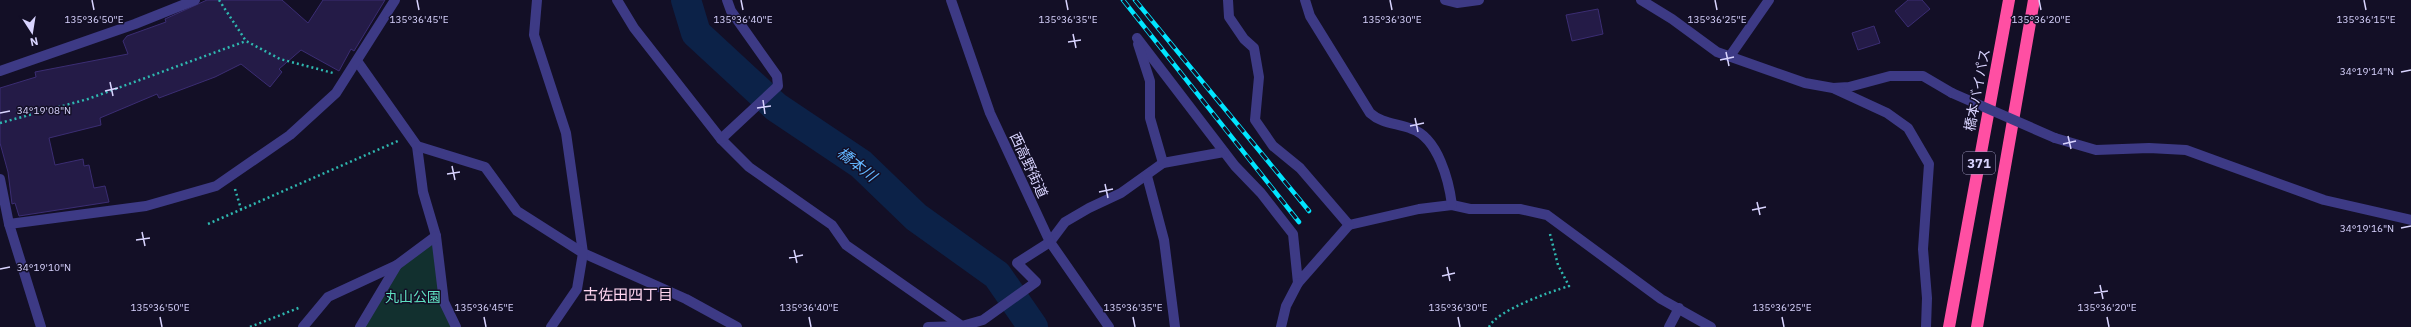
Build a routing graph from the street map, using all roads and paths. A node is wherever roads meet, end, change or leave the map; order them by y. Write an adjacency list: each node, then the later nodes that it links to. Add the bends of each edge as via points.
1 (195, 0): 19 (street, via 135,24)
2 (219, 0): 16 (path)
3 (396, 0): 18 (street)
4 (536, 0): 40 (street, via 534,35 566,133)
5 (617, 0): 24 (street, via 634,28)
6 (726, 0): 24 (street, via 777,76 778,86)
7 (951, 0): 39 (street, 西高野街道, via 990,113)
8 (1228, 0): 37 (street, via 1229,17 1244,39 1254,48 1259,77 1255,120 1273,146 1300,168)
9 (1305, 0): 31 (street, via 1310,16 1370,113 1377,120 1412,129 1432,144 1443,171)
10 (1445, 0): 11 (street, via 1457,3)
11 (1479, 0)
12 (1641, 0): 17 (street, via 1718,52)
13 (1769, 0): 17 (street)
14 (2009, 0): 61 (highway, 橋本バイパス / 371)
15 (2034, 0): 62 (highway, 371)
16 (246, 41): 20 (path, via 280,59); 22 (path, via 88,99)
17 (1730, 56): 21 (street, via 1805,84)
18 (357, 61): 20 (street); 23 (street)
19 (0, 71)
20 (347, 76): 28 (street, via 336,93 290,135)
21 (1833, 88): 34 (street, bridge, via 1849,87 1890,76 1923,76 1952,93 2055,138 2096,150 2186,150 2324,200); 60 (street, via 1887,112 1908,128 1929,164 1923,249 1927,298)
22 (0, 123)
23 (408, 134): 25 (street); 32 (path, via 401,140)
24 (721, 139): 45 (street, via 748,167 832,225 846,245)
25 (417, 146): 38 (street, via 423,192); 40 (street, via 485,167 517,211)
26 (1224, 152): 27 (street); 27 (street, via 1137,38 1150,81 1150,118); 42 (street, via 1293,234)
27 (1163, 163): 29 (street)
28 (230, 175): 32 (path); 35 (street, via 216,186 146,206)
29 (1147, 176): 39 (street, via 1121,194 1065,222); 55 (street, via 1164,240)
30 (0, 179): 35 (street)
31 (1452, 205): 33 (street, via 1470,209 1520,208); 37 (street, via 1419,209)
32 (241, 209): 36 (path)
33 (1546, 215): 44 (street, via 1661,299); 57 (path, via 1552,246 1569,286 1537,297 1502,316)
34 (2411, 220)
35 (9, 224): 46 (street)
36 (208, 224)
37 (1349, 225): 42 (street)
38 (436, 236): 41 (street); 50 (street, via 444,302)
39 (1050, 242): 45 (street, via 1017,263 1036,282 983,320); 54 (street, 西高野街道)
40 (583, 253): 51 (street, via 576,289); 52 (street, via 686,299)
41 (397, 265): 43 (street); 49 (street)
42 (1298, 283): 56 (street, via 1286,306)
43 (328, 297): 47 (path); 48 (street)
44 (1679, 308): 58 (street); 59 (street)
45 (962, 326): 53 (street)
46 (41, 327)
47 (250, 327)
48 (303, 327)
49 (360, 327)
50 (456, 327)
51 (552, 327)
52 (737, 327)
53 (928, 327)
54 (1109, 327)
55 (1175, 327)
56 (1281, 327)
57 (1488, 327)
58 (1668, 327)
59 (1711, 327)
60 (1926, 327)
61 (1949, 327)
62 (1977, 327)

